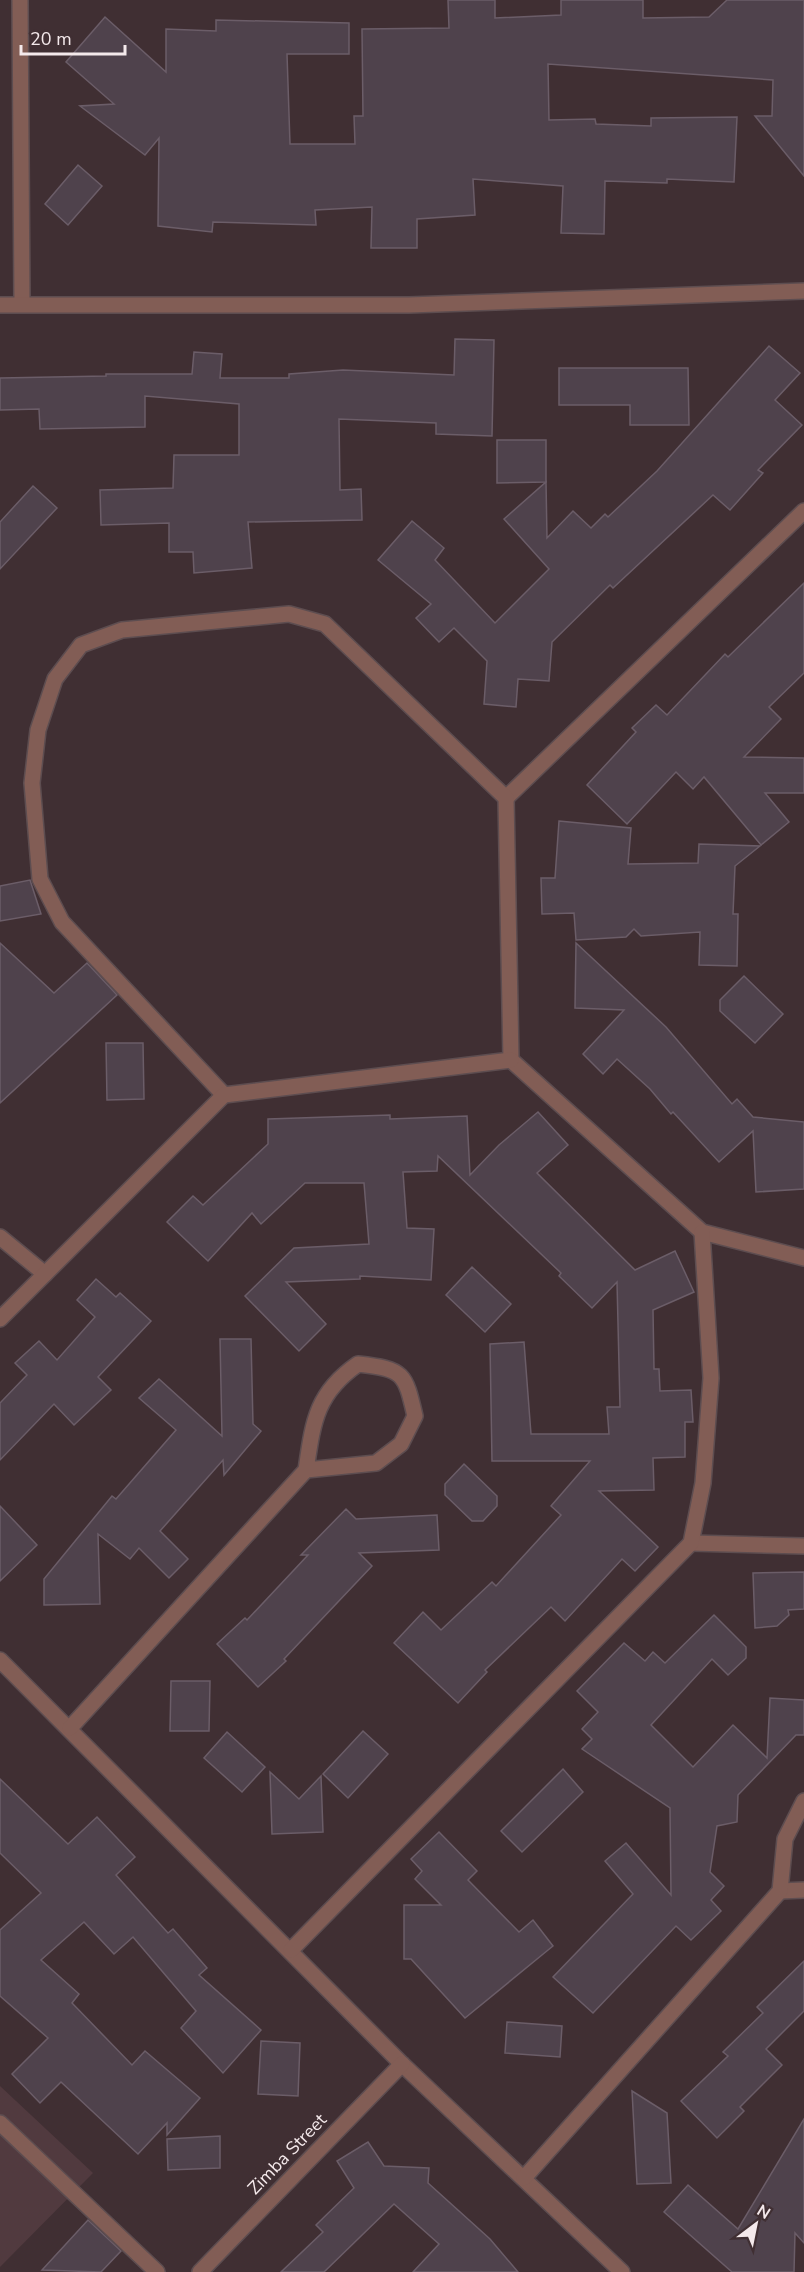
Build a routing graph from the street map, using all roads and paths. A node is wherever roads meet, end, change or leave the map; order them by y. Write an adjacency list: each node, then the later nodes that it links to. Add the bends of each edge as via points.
1 (20, 0): 3 (street)
2 (804, 291): 3 (street, via 409,304)
3 (22, 304): 4 (street)
4 (0, 305)
5 (804, 511): 6 (street)
6 (506, 798): 7 (street); 8 (street, via 325,624 290,614 278,615 122,630 81,645 55,679 38,730 32,783 40,879 62,922)
7 (511, 1060): 8 (street); 9 (street)
8 (224, 1095): 12 (street)
9 (702, 1232): 11 (street); 15 (street, via 711,1378 703,1483)
10 (0, 1237): 12 (street)
11 (804, 1258)
12 (45, 1274): 13 (street)
13 (0, 1319)
14 (306, 1470): 14 (street, via 323,1398 338,1378 358,1364 387,1367 407,1382 415,1416 401,1444 376,1463); 18 (street)
15 (691, 1543): 16 (street); 22 (street)
16 (804, 1546)
17 (0, 1660): 18 (street)
18 (70, 1728): 22 (street)
19 (804, 1801): 21 (street, via 785,1839)
20 (804, 1890): 21 (street)
21 (780, 1891): 25 (street)
22 (291, 1950): 23 (street)
23 (402, 2064): 25 (street); 27 (street, Zimba Street)
24 (0, 2123): 26 (street)
25 (524, 2178): 28 (street)
26 (157, 2272)
27 (200, 2272)
28 (622, 2272)

